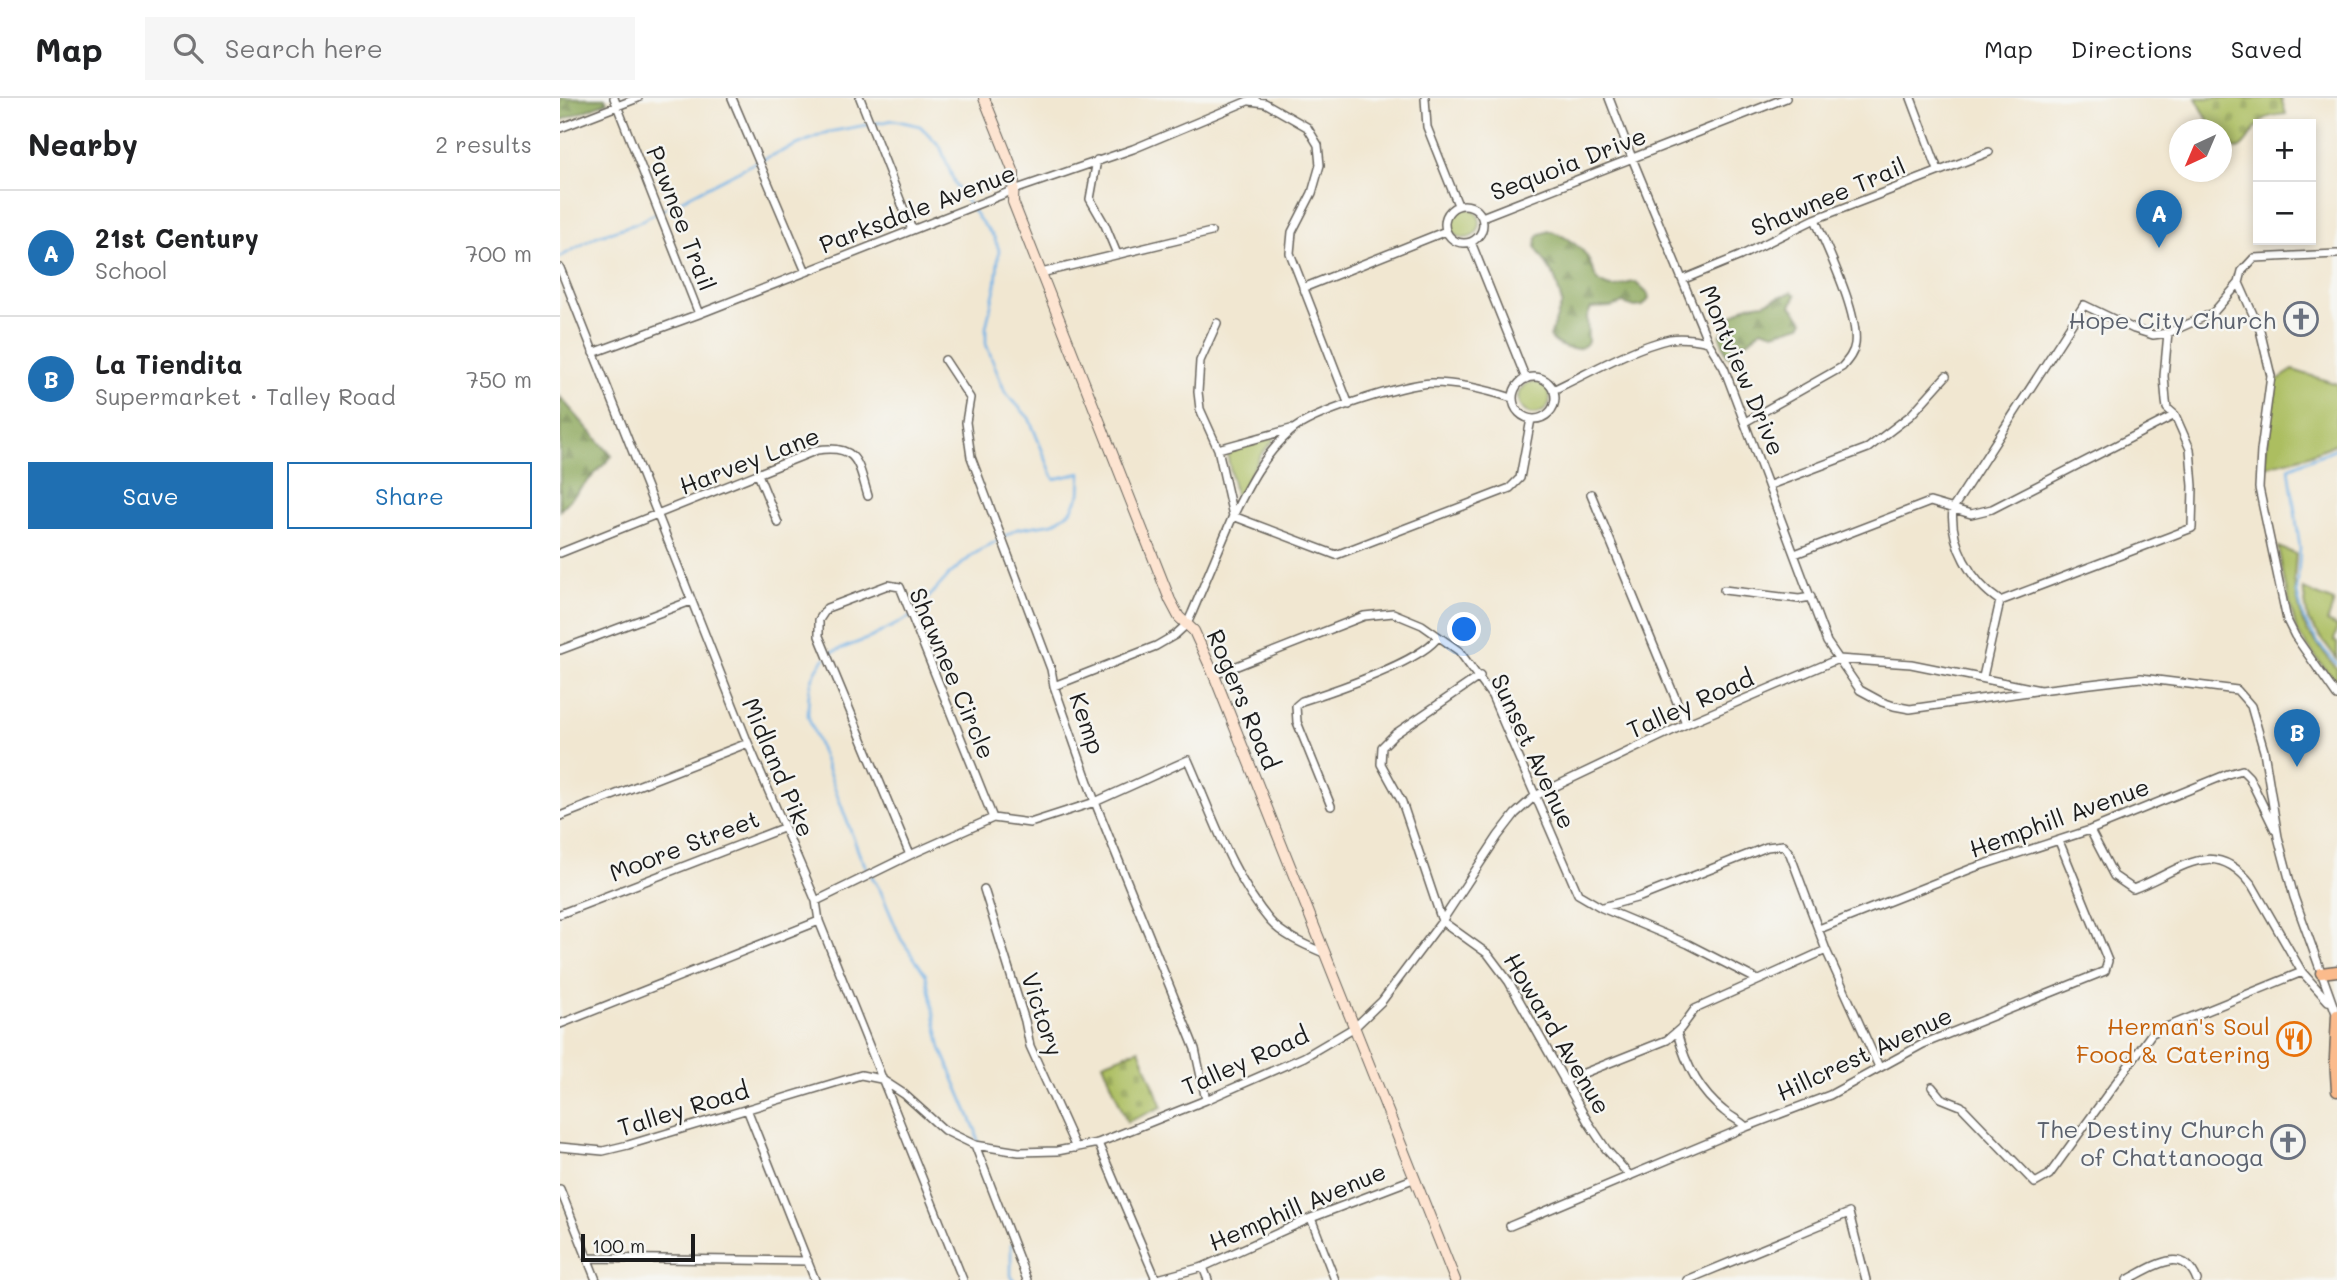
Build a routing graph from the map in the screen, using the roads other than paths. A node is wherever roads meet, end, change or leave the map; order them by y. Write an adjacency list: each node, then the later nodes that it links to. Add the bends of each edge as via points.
1 (638, 98): 10 (street)
2 (732, 98): 27 (street)
3 (860, 98): 20 (street)
4 (985, 98): 16 (street, Rogers Road, via 1014,173)
5 (1425, 98): 17 (street, via 1427,127)
6 (1609, 98): 13 (street, Montview Drive)
7 (1786, 98): 13 (street, Sequoia Drive)
8 (1911, 98): 15 (street)
9 (1251, 99): 14 (street, Parksdale Avenue); 31 (street, via 1307,127 1318,145 1320,165 1312,193 1292,232 1290,253)
10 (616, 102): 11 (street); 32 (street, Pawnee Trail)
11 (560, 128)
12 (1989, 152): 15 (street, Shawnee Trail)
13 (1632, 158): 18 (street, Sequoia Drive); 29 (street, Montview Drive)
14 (1097, 160): 16 (street, Parksdale Avenue); 24 (street, via 1090,199)
15 (1938, 170): 19 (street, Shawnee Trail)
16 (1014, 190): 20 (street, Parksdale Avenue); 28 (street, Rogers Road, via 1013,202)
17 (1458, 205): 18 (street, Sequoia Drive, via 1477,209); 21 (street, Sequoia Drive, via 1445,220)
18 (1482, 217): 23 (street, Sequoia Drive, via 1481,234)
19 (1815, 219): 29 (street, Shawnee Trail); 45 (street, via 1852,318 1852,354 1842,367)
20 (912, 230): 27 (street, Parksdale Avenue)
21 (1446, 231): 23 (street, via 1461,243); 31 (street)
22 (1211, 232): 24 (street)
23 (1471, 242): 39 (street)
24 (1117, 254): 28 (street)
25 (2337, 254): 30 (street, via 2255,258 2242,271)
26 (560, 268): 36 (street, Midland Pike)
27 (806, 272): 32 (street, Parksdale Avenue)
28 (1041, 273): 62 (street, Rogers Road, via 1170,600)
29 (1684, 279): 35 (street, Montview Drive)
30 (2239, 283): 34 (street, via 2213,313); 71 (street, via 2260,330 2271,376 2259,488 2287,620)
31 (1303, 288): 42 (street)
32 (699, 314): 36 (street, Parksdale Avenue)
33 (1217, 323): 47 (street, via 1200,361 1198,392 1200,409)
34 (2168, 333): 43 (street, via 2166,401); 52 (street, via 2152,335 2084,305)
35 (1709, 342): 40 (street, via 1672,339); 45 (street, Montview Drive)
36 (593, 353): 53 (street, Midland Pike)
37 (945, 360): 69 (street, Kemp, via 970,398 966,422 971,457)
38 (1946, 376): 49 (street, via 1911,415 1868,448)
39 (1526, 379): 40 (street, via 1542,379); 41 (street)
40 (1553, 390): 44 (street, via 1548,414)
41 (1512, 397): 42 (street, via 1431,383); 44 (street, via 1517,411)
42 (1349, 405): 46 (street)
43 (2175, 415): 52 (street, via 1992,509 1971,514); 61 (street, via 2190,449 2192,528)
44 (1531, 419): 54 (street, via 1520,478 1510,488 1336,555)
45 (1745, 422): 49 (street, Montview Drive)
46 (1293, 429): 47 (street); 54 (street, via 1253,475)
47 (1218, 449): 54 (street)
48 (758, 474): 51 (street, Harvey Lane, via 817,450 843,448 859,463); 53 (street, Harvey Lane); 55 (street)
49 (1770, 485): 57 (street, Montview Drive)
50 (1591, 494): 72 (street)
51 (868, 496)
52 (1953, 508): 57 (street, via 1930,502); 61 (street, via 1963,560 1986,592)
53 (657, 516): 56 (street, Harvey Lane); 60 (street, Midland Pike)
54 (1233, 516): 62 (street)
55 (778, 523)
56 (560, 553)
57 (1795, 554): 59 (street, Montview Drive)
58 (1724, 590): 59 (street)
59 (1811, 597): 65 (street, Montview Drive)
60 (691, 601): 64 (street); 73 (street, Midland Pike)
61 (2000, 601): 68 (street)
62 (1187, 624): 66 (street, Rogers Road); 69 (street, via 1156,646)
63 (1438, 637): 66 (street, Sunset Avenue, via 1393,613 1364,616); 67 (street, Sunset Avenue, via 1459,651); 76 (street, via 1389,668 1296,706 1297,722)
64 (560, 650)
65 (1838, 659): 68 (street, Talley Road, via 1911,664); 70 (street, Talley Road, via 1860,690 1910,709); 72 (street, Talley Road)
66 (1214, 675): 92 (street, Rogers Road)
67 (1480, 676): 74 (street, Sunset Avenue, via 1508,728); 89 (street, via 1382,747 1381,764 1402,802)
68 (1983, 677): 70 (street, Talley Road)
69 (1054, 686): 75 (street, Kemp)
70 (2040, 691): 81 (street, Talley Road, via 2141,678 2237,690 2251,706 2264,751)
71 (2337, 696)
72 (1686, 724): 74 (street, Talley Road)
73 (748, 743): 77 (street); 79 (street, Midland Pike)
74 (1535, 796): 86 (street, Sunset Avenue, via 1578,894); 89 (street, Talley Road, via 1498,836)
75 (1095, 802): 78 (street, via 1030,823); 92 (street, via 1188,760 1238,872 1271,923); 107 (street, Kemp, via 1195,1049)
76 (1331, 806)
77 (560, 816)
78 (993, 818): 83 (street); 83 (street, Shawnee Circle, via 900,587 888,586 827,608 819,620 819,636)
79 (783, 828): 85 (street, Midland Pike); 87 (street, Moore Street)
80 (2090, 831): 81 (street, Hemphill Avenue, via 2242,771); 82 (street, Hemphill Avenue); 94 (street, via 2114,876 2133,889 2192,861 2213,857 2242,872)
81 (2278, 837): 95 (street, Talley Road)
82 (2059, 841): 90 (street, Hemphill Avenue, via 1973,868); 102 (street, Hillcrest Avenue, via 2108,961 2105,971 1923,1044)
83 (910, 855): 85 (street)
84 (984, 888): 113 (street, Victory, via 1030,1046)
85 (816, 901): 88 (street, Midland Pike)
86 (1602, 908): 90 (street, via 1783,845); 96 (street, Sunset Avenue)
87 (560, 914)
88 (819, 921): 99 (street); 103 (street, Midland Pike)
89 (1443, 921): 100 (street, Talley Road, via 1382,1001); 104 (street, Howard Avenue, via 1488,954 1509,982)
90 (1819, 929): 91 (street)
91 (1826, 950): 96 (street); 102 (street)
92 (1326, 954): 100 (street, Rogers Road)
93 (2337, 971): 95 (main road)
94 (2302, 972): 97 (street); 105 (street, via 2152,1033 2049,1174 2035,1183 1961,1106 1941,1098)
95 (2321, 973): 97 (street, Talley Road)
96 (1758, 980): 101 (street, via 1695,1009)
97 (2331, 1004): 98 (street, Talley Road)
98 (2337, 1015): 106 (main road)
99 (560, 1024)
100 (1355, 1027): 107 (street, Talley Road, via 1304,1057); 115 (street, Rogers Road)
101 (1677, 1032): 104 (street, via 1649,1048); 109 (street, via 1699,1086)
102 (1879, 1067): 109 (street, Hillcrest Avenue, via 1830,1094)
103 (881, 1079): 108 (street, Talley Road, via 861,1075); 111 (street, Talley Road, via 944,1130); 124 (street, Midland Pike)
104 (1564, 1081): 114 (street, Howard Avenue, via 1606,1149)
105 (1932, 1087)
106 (2337, 1091)
107 (1206, 1100): 110 (street, Talley Road)
108 (747, 1109): 112 (street, Talley Road, via 603,1151); 120 (street)
109 (1746, 1127): 114 (street, Hillcrest Avenue)
110 (1098, 1143): 113 (street, Talley Road); 126 (street)
111 (975, 1145): 113 (street, Talley Road, via 1020,1152); 125 (street)
112 (560, 1147)
113 (1076, 1148)
114 (1630, 1176): 118 (street, Hillcrest Avenue)
115 (1413, 1179): 117 (street, Hemphill Avenue); 129 (street, Rogers Road)
116 (560, 1189): 119 (street)
117 (1311, 1218): 121 (street, Hemphill Avenue); 128 (street)
118 (1510, 1226)
119 (588, 1258): 120 (street); 122 (street)
120 (808, 1261): 123 (street)
121 (1203, 1267): 126 (street, Hemphill Avenue); 127 (street)
122 (596, 1280)
123 (815, 1280)
124 (963, 1280)
125 (1027, 1280)
126 (1155, 1280)
127 (1208, 1280)
128 (1335, 1280)
129 (1455, 1280)
130 (1686, 1280): 131 (street, via 1849,1213)
131 (1866, 1280)
132 (2127, 1280): 133 (street, via 2173,1259 2193,1268)
133 (2197, 1280)

